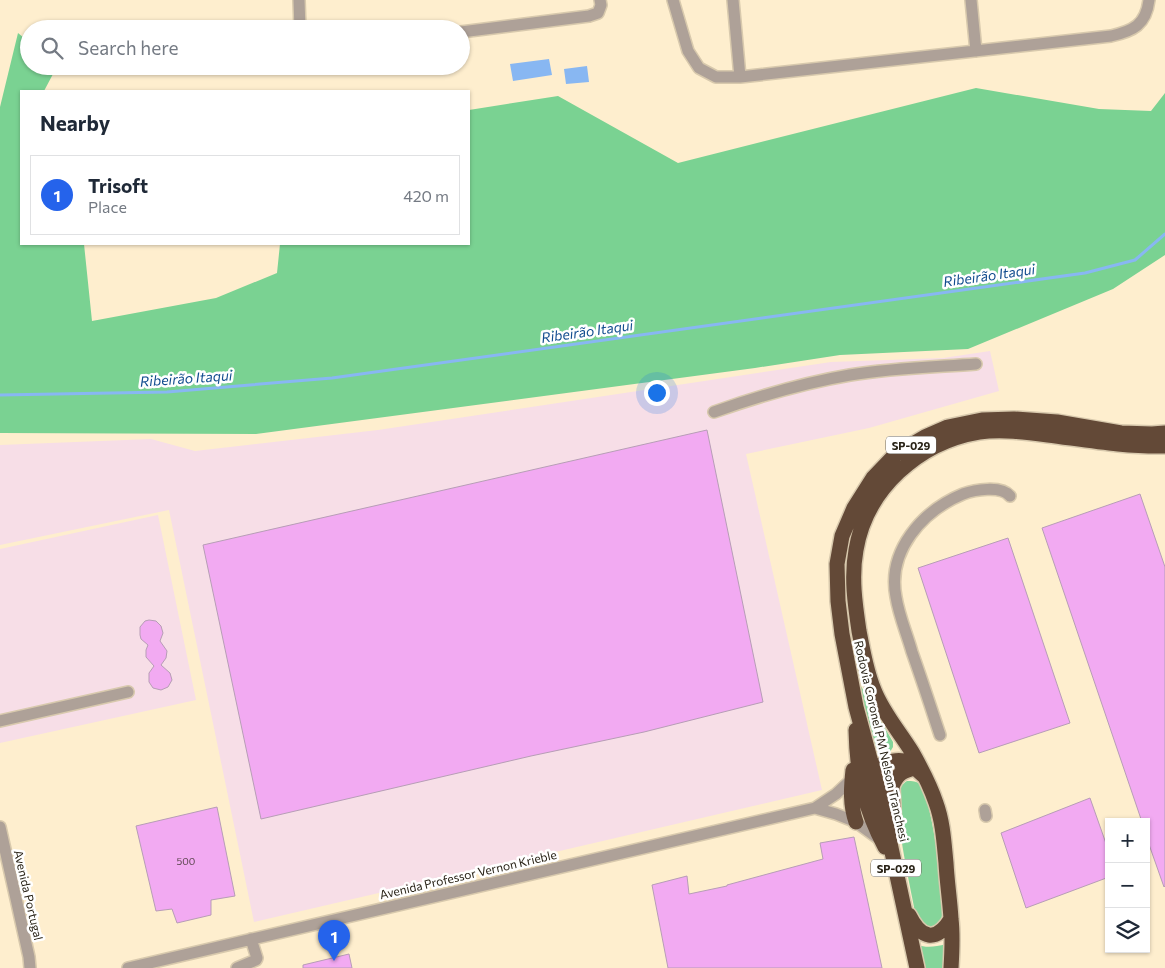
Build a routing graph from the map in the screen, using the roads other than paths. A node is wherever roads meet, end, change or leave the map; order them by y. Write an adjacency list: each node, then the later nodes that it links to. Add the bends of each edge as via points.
1 (299, 0): 7 (street)
2 (600, 0): 8 (street, via 598,13 589,16)
3 (673, 0): 10 (street, via 688,51 699,68 716,77)
4 (733, 0): 10 (street)
5 (972, 0): 9 (street)
6 (1149, 0): 9 (street, via 1144,18 1137,27 1125,33)
7 (300, 20)
8 (470, 31)
9 (976, 51): 10 (street)
10 (740, 77)
11 (976, 364): 12 (street, via 902,368 851,375 802,384)
12 (714, 412)
13 (980, 432): 15 (highway, Rodovia Coronel PM Nelson Tranchesi / SP-029, via 1010,431); 16 (highway, SP-029, via 1052,445); 22 (highway, Rodovia Coronel PM Nelson Tranchesi / SP-029, via 936,446 897,473 869,511 856,550 853,577 855,607 867,669 874,691)
14 (1165, 433): 19 (highway, Rodovia Coronel PM Nelson Tranchesi / SP-029, via 1122,433 1057,422 982,420 948,427 896,454 873,478 854,508 842,536 837,564 842,634)
15 (1165, 446)
16 (1165, 456)
17 (1010, 496): 21 (street, via 1004,491 984,490 964,493 943,504 916,527 897,562 896,597)
18 (128, 692): 20 (street)
19 (856, 707): 23 (highway, Rodovia Coronel PM Nelson Tranchesi / SP-029); 23 (highway, SP-029, via 856,744)
20 (0, 721)
21 (940, 735)
22 (920, 773): 23 (highway, via 909,762 899,760); 28 (highway, SP-029, via 903,772 892,787); 30 (highway, Rodovia Coronel PM Nelson Tranchesi / SP-029, via 941,820)
23 (861, 775): 24 (street, Avenida Professor Vernon Krieble); 25 (highway, SP-029, via 852,812); 27 (highway, SP-029, via 865,800); 28 (highway, Rodovia Coronel PM Nelson Tranchesi / SP-029)
24 (815, 808): 25 (street, Avenida Professor Vernon Krieble); 31 (street, Avenida Professor Vernon Krieble)
25 (856, 822): 27 (street, Avenida Professor Vernon Krieble)
26 (0, 827): 32 (street, Avenida Portugal)
27 (882, 841): 28 (highway, SP-029)
28 (895, 866): 29 (highway, Rodovia Coronel PM Nelson Tranchesi / SP-029)
29 (904, 905): 30 (highway, SP-029, via 913,924 925,934 941,933); 35 (highway, Rodovia Coronel PM Nelson Tranchesi / SP-029)
30 (952, 919): 36 (highway, Rodovia Coronel PM Nelson Tranchesi / SP-029)
31 (251, 939): 33 (street, Avenida Professor Vernon Krieble); 34 (street, via 257,958)
32 (30, 968)
33 (128, 968)
34 (237, 968)
35 (917, 968)
36 (951, 968)

